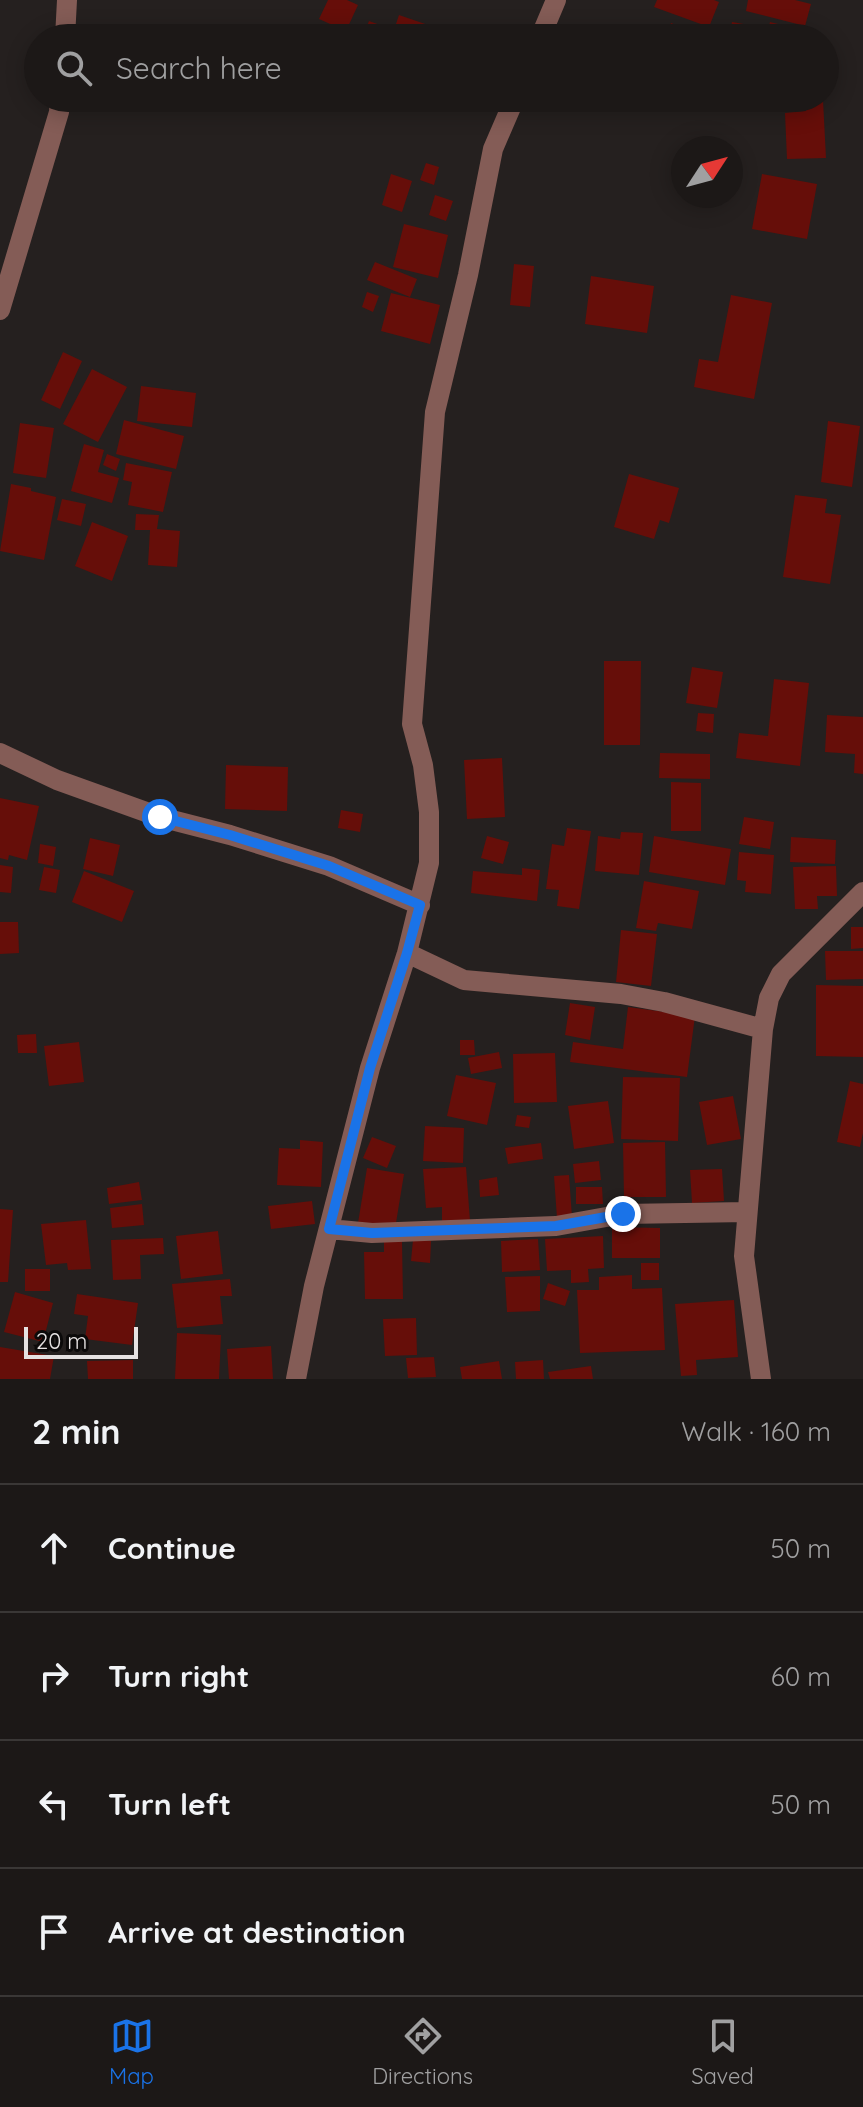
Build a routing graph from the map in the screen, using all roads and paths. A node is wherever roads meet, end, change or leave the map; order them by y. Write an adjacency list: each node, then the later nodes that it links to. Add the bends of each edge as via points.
1 (67, 0): 3 (street)
2 (556, 0): 4 (street)
3 (66, 24)
4 (546, 24)
5 (59, 112): 7 (street)
6 (509, 112): 10 (street, via 493,149 435,412 412,724 429,812 429,863)
7 (0, 310)
8 (0, 753): 10 (street, via 57,780 160,817 329,866)
9 (863, 892): 12 (street, via 781,974)
10 (420, 905): 11 (street)
11 (407, 953): 12 (street, via 464,980 621,994); 14 (street, via 370,1068)
12 (763, 1029): 13 (street)
13 (747, 1212): 14 (street, via 623,1214 556,1226 372,1233); 16 (street, via 744,1256)
14 (329, 1229): 15 (street)
15 (296, 1379)
16 (761, 1379)

